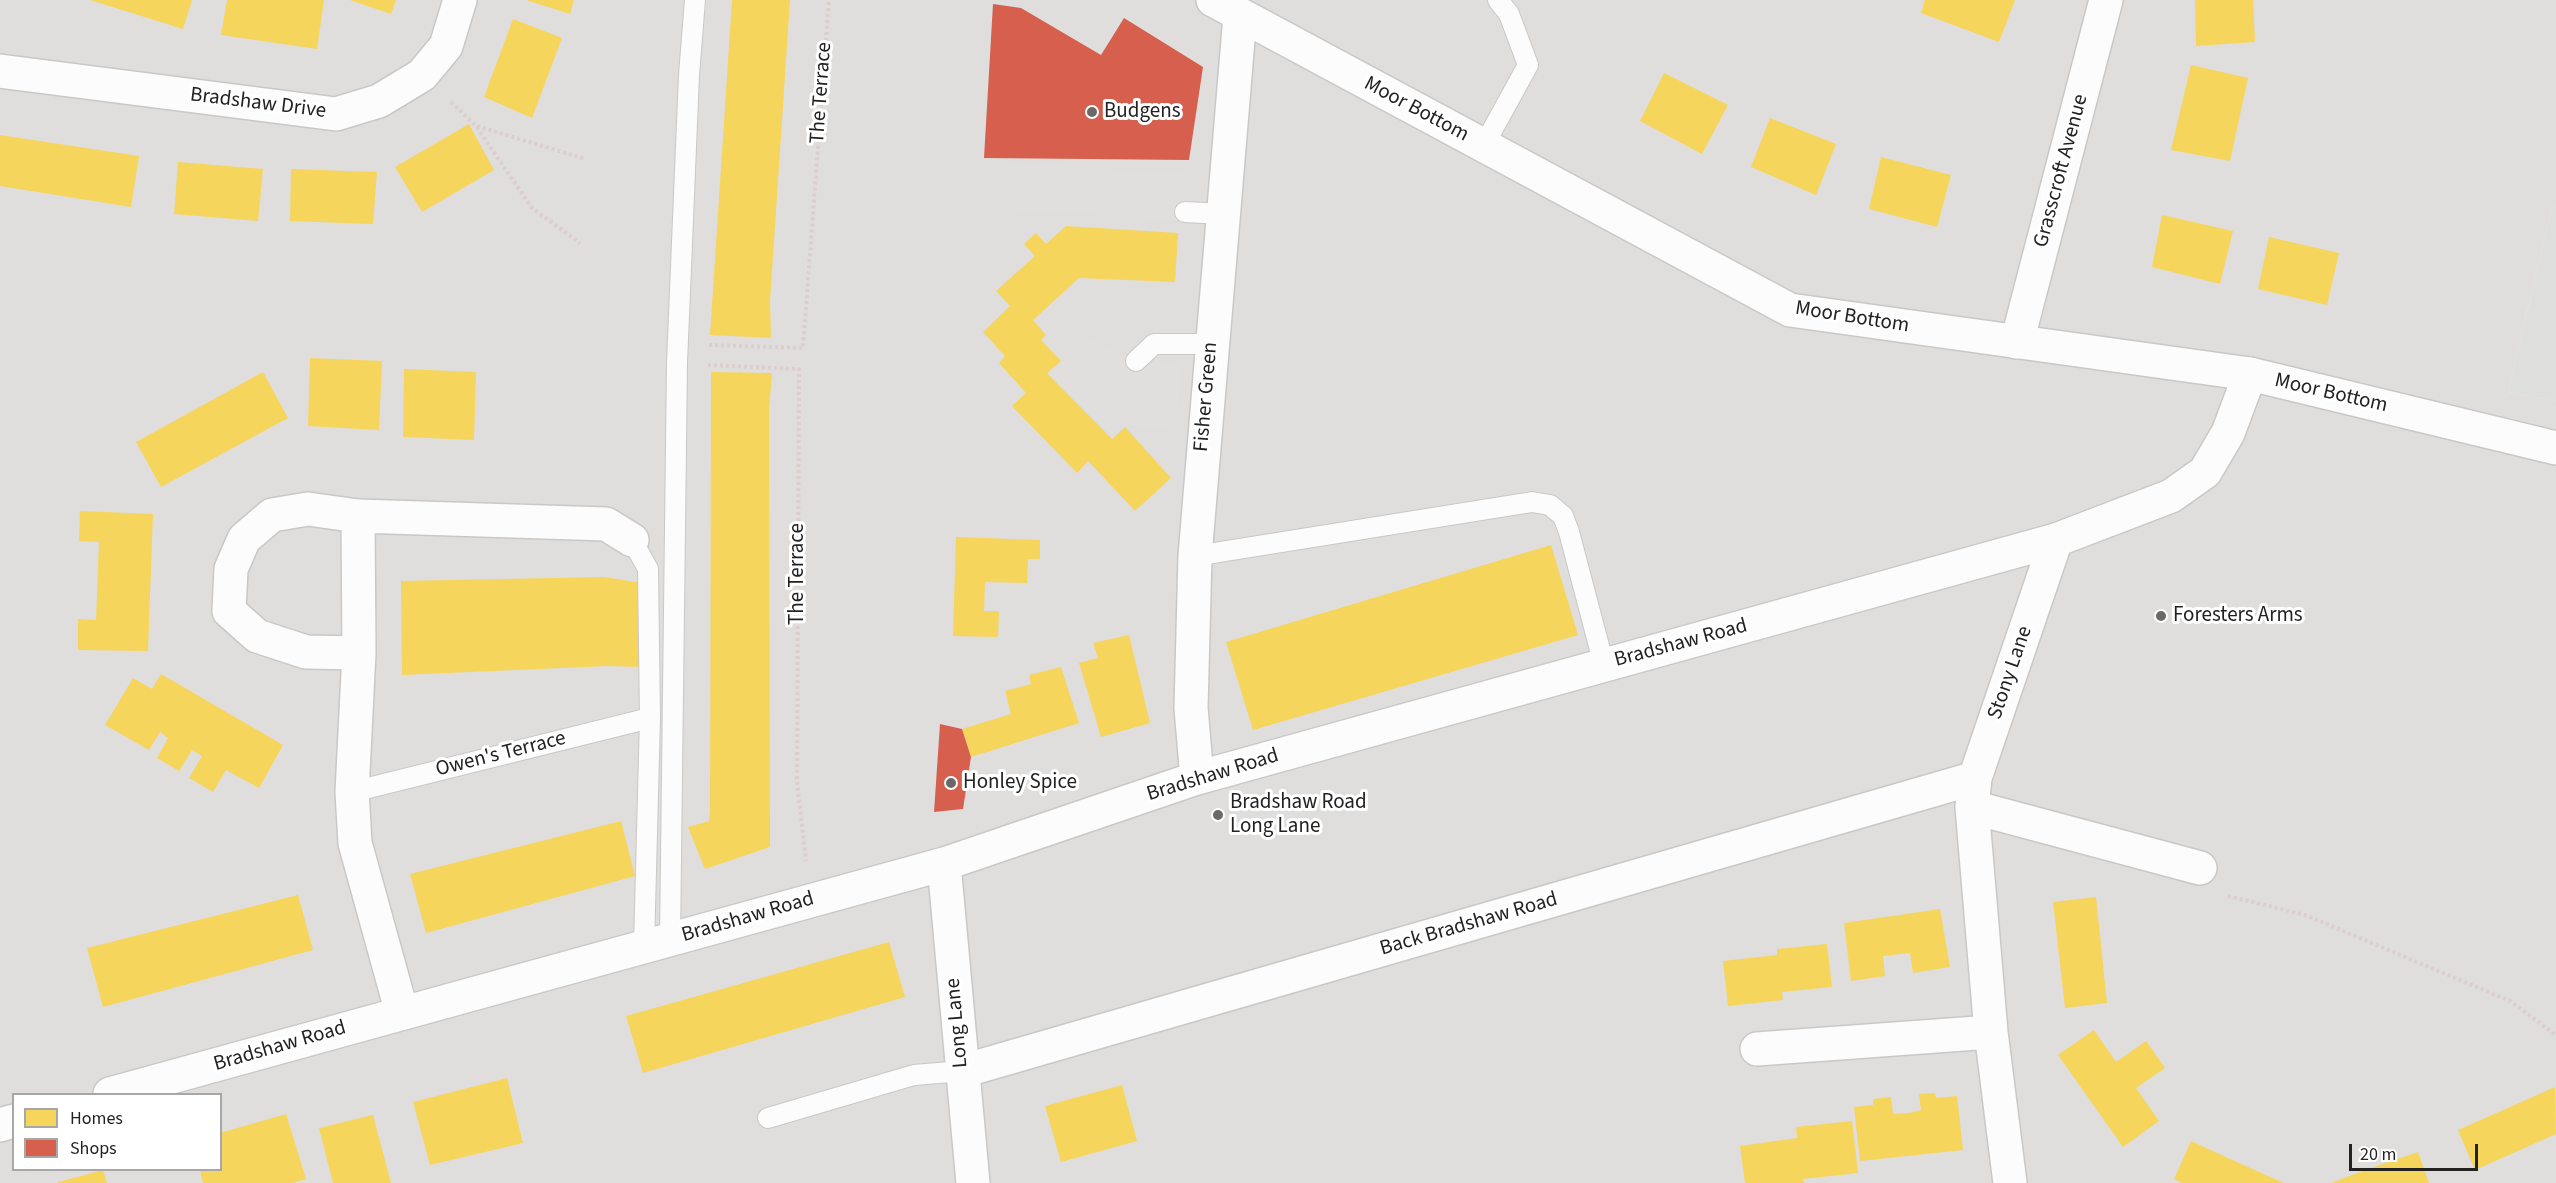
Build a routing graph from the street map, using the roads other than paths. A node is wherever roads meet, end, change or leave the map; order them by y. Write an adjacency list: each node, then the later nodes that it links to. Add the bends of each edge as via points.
1 (460, 0): 6 (street, Bradshaw Drive, via 446,46 422,75 379,101 336,114)
2 (695, 0): 27 (lane, via 677,363)
3 (1498, 0): 7 (lane, via 1509,14 1528,65)
4 (2106, 0): 10 (street, Grasscroft Avenue)
5 (1227, 8): 7 (street, Moor Bottom); 9 (street, Fisher Green)
6 (0, 71)
7 (1483, 147): 10 (street, Moor Bottom, via 1790,310)
8 (1185, 212): 9 (lane)
9 (1223, 214): 11 (street, Fisher Green)
10 (2017, 342): 13 (street, Moor Bottom)
11 (1212, 345): 12 (lane, via 1154,344); 18 (street, Fisher Green)
12 (1136, 361)
13 (2250, 374): 14 (street, Moor Bottom); 17 (street, Bradshaw Road, via 2228,433 2205,472 2171,496)
14 (2556, 448)
15 (358, 516): 16 (street, via 606,524); 19 (street); 19 (street, via 309,509 272,515 244,539 231,569 229,611 257,636 306,652)
16 (632, 540): 21 (lane, via 648,569)
17 (2056, 540): 20 (street, Bradshaw Road); 24 (street, Stony Lane)
18 (1195, 556): 20 (lane, via 1532,502 1550,505 1563,516 1569,532); 22 (street, Fisher Green, via 1191,708)
19 (359, 652): 23 (street)
20 (1604, 665): 22 (street, Bradshaw Road)
21 (650, 718): 23 (lane, Owen's Terrace); 27 (lane)
22 (1197, 778): 25 (street, Bradshaw Road)
23 (352, 792): 28 (street, via 356,843)
24 (1973, 793): 26 (street); 29 (street, Stony Lane); 31 (street, Back Bradshaw Road)
25 (944, 864): 27 (street, Bradshaw Road); 31 (street, Long Lane)
26 (2200, 868)
27 (657, 943): 28 (street, Bradshaw Road)
28 (402, 1013): 32 (street, Bradshaw Road)
29 (1991, 1032): 30 (street); 35 (street, Stony Lane)
30 (1757, 1049)
31 (963, 1071): 33 (lane, via 914,1075); 34 (street, Long Lane)
32 (117, 1093)
33 (768, 1118)
34 (972, 1183)
35 (2010, 1183)

